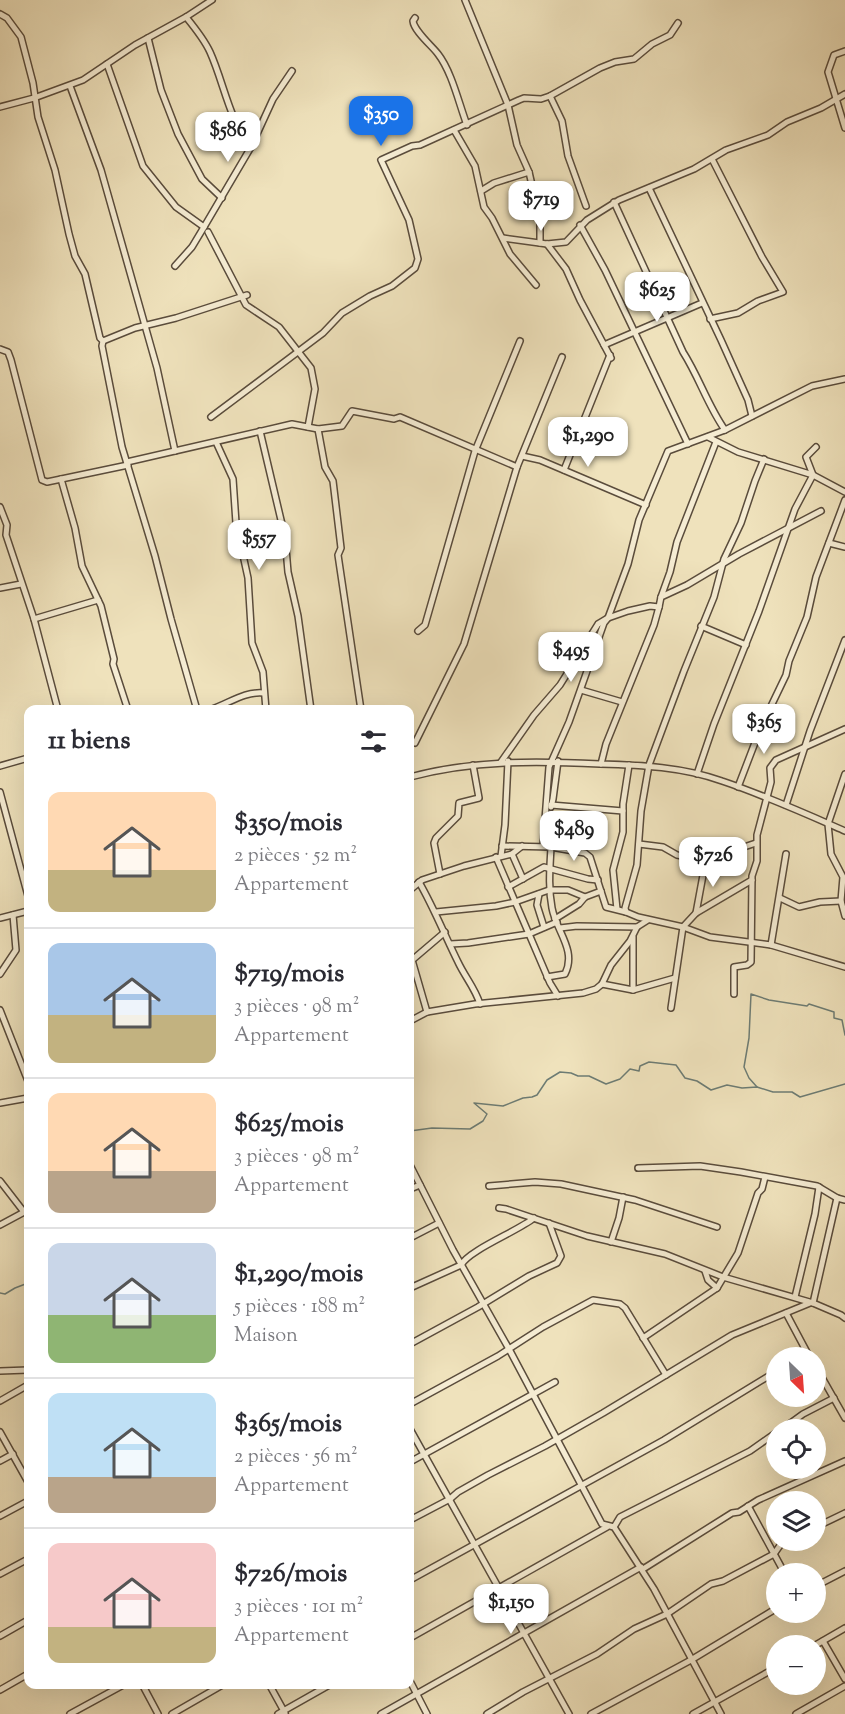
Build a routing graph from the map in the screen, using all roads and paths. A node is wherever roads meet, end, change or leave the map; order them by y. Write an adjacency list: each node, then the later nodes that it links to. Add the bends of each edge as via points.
1 (212, 0): 4 (street)
2 (465, 0): 16 (street)
3 (0, 14): 14 (street, via 20,33)
4 (186, 17): 7 (street); 21 (street, via 204,42 235,120)
5 (415, 18): 18 (street, via 414,27 446,68)
6 (678, 23): 13 (street, via 670,35 634,59 600,68)
7 (148, 38): 9 (street); 26 (street, via 161,90 178,134 202,179)
8 (845, 51): 15 (street, via 834,55 828,72)
9 (107, 64): 11 (street); 30 (street, via 143,166 176,207)
10 (292, 71): 21 (street, via 273,99)
11 (69, 86): 14 (street); 40 (street, via 101,170)
12 (845, 94): 15 (street)
13 (550, 96): 16 (street, via 524,98); 28 (street, via 562,121 568,156)
14 (34, 98): 17 (street); 43 (street, via 75,256 85,274)
15 (836, 99): 19 (street); 22 (street)
16 (508, 105): 18 (street); 23 (street)
17 (0, 107)
18 (467, 125): 20 (street)
19 (845, 128)
20 (454, 130): 25 (street, via 475,166); 46 (street, via 381,160 409,220 418,259 416,268 342,313)
21 (251, 147): 26 (street)
22 (712, 159): 24 (street); 39 (street, via 783,292 738,313)
23 (529, 172): 25 (street); 32 (street, via 540,220)
24 (649, 188): 27 (street); 37 (street)
25 (481, 191): 31 (street, via 484,207)
26 (222, 198): 30 (street)
27 (614, 202): 29 (street); 38 (street)
28 (586, 207)
29 (580, 225): 33 (street, via 566,242); 41 (street)
30 (206, 230): 34 (street); 36 (street)
31 (503, 238): 32 (street); 35 (street, via 510,254)
32 (540, 243): 33 (street)
33 (548, 244): 44 (street, via 566,270)
34 (175, 266)
35 (536, 285)
36 (244, 296): 40 (street); 46 (street, via 246,305 279,327)
37 (702, 303): 38 (street); 39 (street)
38 (668, 318): 41 (street); 53 (street)
39 (710, 319): 49 (street)
40 (145, 326): 43 (street); 61 (street)
41 (635, 332): 44 (street); 58 (street)
42 (520, 340): 60 (street)
43 (103, 341): 64 (street)
44 (604, 345): 66 (street, via 610,357)
45 (0, 349): 68 (street, via 8,352 11,360 40,476 47,482)
46 (298, 351): 50 (street); 51 (street, via 311,368 315,389)
47 (562, 357): 62 (street)
48 (845, 379): 49 (street, via 812,386)
49 (753, 416): 53 (street)
50 (211, 417)
51 (308, 427): 52 (street); 54 (street, via 292,424)
52 (318, 429): 60 (street, via 342,426 352,411 400,417); 98 (street, via 325,467 333,481 341,548 338,555)
53 (725, 430): 55 (street)
54 (260, 431): 56 (street); 97 (street, via 285,537)
55 (708, 437): 57 (street); 58 (street)
56 (216, 442): 61 (street); 90 (street, via 233,479 236,523 248,578 252,643 263,672)
57 (716, 442): 63 (street); 80 (street, via 677,542)
58 (688, 444): 71 (street, via 668,451)
59 (816, 447): 67 (street, via 806,457)
60 (476, 450): 65 (street); 86 (street, via 425,625)
61 (175, 451): 64 (street)
62 (522, 456): 65 (street); 66 (street)
63 (764, 459): 67 (street); 77 (street)
64 (128, 464): 68 (street); 94 (street)
65 (517, 467): 100 (street, via 464,644)
66 (564, 470): 71 (street)
67 (813, 475): 69 (street); 74 (street)
68 (61, 479): 81 (street, via 82,566)
69 (845, 492)
70 (845, 500): 75 (street)
71 (646, 505): 83 (street)
72 (0, 507): 78 (street)
73 (821, 511): 74 (street)
74 (788, 528): 77 (street); 88 (street)
75 (829, 543): 76 (street); 114 (street, via 786,675)
76 (845, 547)
77 (723, 563): 80 (street); 85 (street)
78 (21, 584): 79 (street); 84 (street)
79 (0, 588)
80 (661, 597): 82 (street)
81 (98, 600): 84 (street); 93 (street)
82 (659, 608): 83 (street, via 650,606); 91 (street)
83 (608, 618): 89 (street); 104 (street, via 598,624 560,685)
84 (34, 619): 92 (street)
85 (701, 626): 88 (street); 109 (street)
86 (418, 631)
87 (845, 640): 101 (street)
88 (746, 645): 111 (street)
89 (581, 690): 91 (street); 105 (street)
90 (264, 693): 95 (street, via 241,695); 96 (street)
91 (622, 702): 106 (street)
92 (57, 705)
93 (126, 705)
94 (196, 705)
95 (223, 705)
96 (265, 705)
97 (310, 705)
98 (361, 705)
99 (845, 729): 101 (street)
100 (415, 743)
101 (804, 748): 116 (street, via 773,763); 118 (street)
102 (24, 759): 110 (street)
103 (508, 761): 104 (street); 105 (street); 126 (street)
104 (501, 762): 107 (street)
105 (554, 762): 106 (street); 117 (street); 120 (street, via 547,777)
106 (601, 764): 108 (street)
107 (473, 765): 113 (street); 135 (street, via 479,798 459,803 458,816 436,838 434,848)
108 (629, 765): 109 (street); 119 (street)
109 (649, 765): 111 (street); 125 (street)
110 (0, 766)
111 (697, 774): 114 (street)
112 (845, 774): 121 (street)
113 (414, 776)
114 (738, 787): 116 (street)
115 (0, 792): 138 (street)
116 (766, 796): 118 (street); 124 (street)
117 (551, 805): 119 (street); 120 (street)
118 (786, 805): 121 (street)
119 (623, 811): 151 (street, via 623,832 613,870)
120 (545, 819): 123 (street)
121 (828, 824): 122 (street); 144 (street, via 831,854 843,877)
122 (845, 831)
123 (544, 834): 128 (street); 129 (street)
124 (756, 843): 133 (street); 140 (street)
125 (639, 844): 133 (street); 154 (street)
126 (502, 846): 127 (street); 132 (street)
127 (522, 846): 128 (street); 130 (street)
128 (543, 846): 129 (street)
129 (551, 847): 134 (street); 137 (street, via 585,853 593,862)
130 (512, 854): 132 (street); 136 (street)
131 (786, 854): 148 (street)
132 (498, 857): 135 (street); 142 (street)
133 (706, 859): 155 (street)
134 (549, 868): 136 (street, via 542,867); 137 (street); 143 (street)
135 (440, 874): 139 (street)
136 (523, 879): 142 (street)
137 (598, 880): 145 (street)
138 (24, 881)
139 (419, 882): 141 (street); 153 (street)
140 (752, 883): 155 (street); 168 (street)
141 (414, 886)
142 (508, 887): 150 (street)
143 (549, 890): 146 (street); 147 (street, via 568,890); 159 (street)
144 (843, 890): 149 (street)
145 (601, 891): 147 (street); 151 (street, via 606,907)
146 (539, 894): 150 (street); 161 (street, via 538,909)
147 (585, 897): 159 (street)
148 (780, 898): 149 (street, via 799,906); 170 (street)
149 (841, 901): 157 (street)
150 (515, 902): 153 (street); 166 (street)
151 (617, 909): 154 (street)
152 (24, 912): 156 (street)
153 (436, 912): 165 (street)
154 (626, 912): 160 (street)
155 (696, 913): 163 (street)
156 (13, 915): 158 (street); 174 (street, via 16,950)
157 (845, 916)
158 (0, 918)
159 (556, 920): 161 (street); 164 (street)
160 (648, 920): 162 (street); 163 (street)
161 (544, 927): 166 (street)
162 (637, 927): 164 (street); 167 (street)
163 (683, 927): 168 (street, via 710,938); 176 (street)
164 (560, 928): 175 (street, via 569,967 563,976)
165 (445, 932): 169 (street); 171 (street)
166 (529, 934): 169 (street); 175 (street)
167 (633, 937): 177 (street); 178 (street)
168 (750, 942): 170 (street); 179 (street, via 750,964 734,967)
169 (450, 944): 181 (street)
170 (771, 945): 172 (street)
171 (414, 958)
172 (845, 967)
173 (414, 971): 184 (street)
174 (0, 974)
175 (547, 977): 180 (street)
176 (675, 978): 178 (street); 182 (street)
177 (602, 984): 178 (street); 180 (street, via 591,991)
178 (633, 990)
179 (734, 994)
180 (558, 996): 181 (street)
181 (480, 1004): 184 (street)
182 (671, 1008)
183 (0, 1010): 187 (street)
184 (427, 1012): 185 (street)
185 (414, 1019)
186 (24, 1058): 187 (street)
187 (20, 1060): 188 (street)
188 (24, 1070)
189 (24, 1099): 190 (street)
190 (0, 1103)
191 (638, 1168): 193 (street, via 700,1166)
192 (414, 1173): 195 (street)
193 (765, 1177): 198 (street); 214 (street, via 738,1253)
194 (0, 1180): 203 (street)
195 (420, 1185): 197 (street); 206 (street)
196 (489, 1186): 199 (street, via 561,1184)
197 (414, 1187)
198 (819, 1187): 200 (street); 217 (street)
199 (622, 1197): 209 (street); 211 (street)
200 (837, 1198): 201 (street); 218 (street)
201 (845, 1200)
202 (498, 1208): 205 (street)
203 (24, 1209)
204 (24, 1212): 208 (street)
205 (534, 1218): 207 (street); 212 (street, via 466,1258)
206 (439, 1223): 210 (street); 212 (street)
207 (549, 1223): 211 (street); 219 (street, via 561,1256 557,1263)
208 (0, 1225)
209 (717, 1227)
210 (414, 1236)
211 (611, 1242): 213 (street, via 665,1254)
212 (461, 1265): 215 (street); 219 (street)
213 (705, 1271): 214 (street); 216 (street)
214 (723, 1277): 216 (street); 217 (street)
215 (414, 1286)
216 (717, 1288): 222 (street)
217 (795, 1297): 218 (street)
218 (812, 1303): 220 (street); 221 (street)
219 (483, 1304): 223 (street); 225 (street)
220 (786, 1314): 224 (street); 228 (street, via 732,1335)
221 (845, 1318)
222 (643, 1338): 225 (street, via 620,1304 593,1300); 228 (street)
223 (414, 1342)
224 (805, 1347)
225 (509, 1349): 233 (street); 236 (street)
226 (0, 1371): 227 (street)
227 (24, 1371)
228 (666, 1375): 241 (street)
229 (766, 1378): 249 (street)
230 (555, 1382): 233 (street)
231 (826, 1384): 234 (street)
232 (24, 1387): 235 (street)
233 (533, 1394): 241 (street); 244 (street)
234 (834, 1398): 237 (street); 238 (street)
235 (0, 1401)
236 (414, 1402)
237 (845, 1418)
238 (796, 1419)
239 (0, 1432): 243 (street)
240 (414, 1437): 244 (street)
241 (557, 1438): 249 (street); 250 (street)
242 (766, 1440): 257 (street, via 620,1518)
243 (13, 1454): 246 (street); 248 (street)
244 (423, 1454): 245 (street); 250 (street)
245 (414, 1460)
246 (0, 1461)
247 (845, 1461): 252 (street)
248 (24, 1475)
249 (581, 1486): 257 (street, via 602,1524); 258 (street)
250 (450, 1499): 255 (street); 258 (street)
251 (24, 1503): 254 (street)
252 (748, 1506): 260 (street); 263 (street)
253 (845, 1513): 256 (street)
254 (0, 1516)
255 (414, 1518)
256 (826, 1522)
257 (612, 1526): 263 (street); 268 (street)
258 (475, 1544): 266 (street); 268 (street)
259 (776, 1551): 260 (street)
260 (774, 1554): 262 (street); 269 (street, via 711,1584)
261 (24, 1561): 265 (street)
262 (779, 1563)
263 (642, 1568): 269 (street); 273 (street)
264 (845, 1571): 267 (street)
265 (0, 1574)
266 (414, 1578)
267 (826, 1581)
268 (498, 1588): 273 (street); 275 (street)
269 (667, 1614): 278 (street); 281 (street)
270 (766, 1615): 278 (street)
271 (24, 1622): 274 (street)
272 (845, 1628): 276 (street)
273 (524, 1633): 281 (street); 291 (street)
274 (0, 1636)
275 (414, 1636)
276 (826, 1639)
277 (826, 1646): 282 (street)
278 (691, 1660): 292 (street); 301 (street)
279 (766, 1673): 292 (street)
280 (24, 1676): 290 (street)
281 (549, 1679): 299 (street); 300 (street)
282 (845, 1679)
283 (845, 1686): 304 (street)
284 (414, 1688): 291 (street)
285 (116, 1689): 294 (street)
286 (145, 1689): 295 (street)
287 (215, 1689): 296 (street)
288 (271, 1689): 293 (street)
289 (323, 1689): 293 (street)
290 (0, 1690)
291 (417, 1694): 297 (street); 298 (street)
292 (715, 1702): 302 (street); 303 (street)
293 (283, 1713)
294 (70, 1714)
295 (158, 1714)
296 (172, 1714)
297 (381, 1714)
298 (427, 1714)
299 (487, 1714)
300 (569, 1714)
301 (591, 1714)
302 (693, 1714)
303 (722, 1714)
304 (796, 1714)

